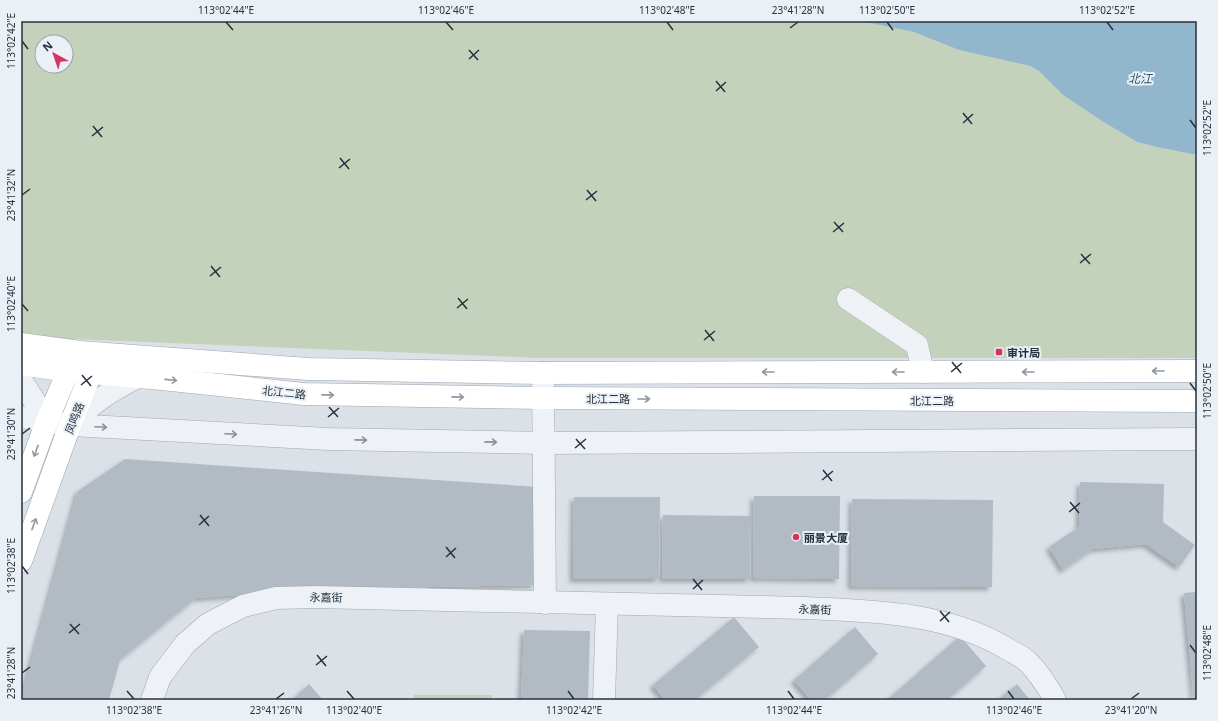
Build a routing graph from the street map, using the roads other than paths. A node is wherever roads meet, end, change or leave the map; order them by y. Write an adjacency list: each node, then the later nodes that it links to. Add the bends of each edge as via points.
1 (848, 299): 7 (street, via 917,345)
2 (21, 344): 3 (main road)
3 (80, 352): 5 (main road); 8 (main road); 9 (main road, via 308,369)
4 (21, 364): 5 (main road, 北江二路)
5 (68, 371): 8 (main road, 北江二路); 15 (main road)
6 (1197, 371): 7 (main road, one-way to 7)
7 (923, 372): 9 (main road, one-way to 9)
8 (91, 373): 10 (main road, 北江二路); 16 (main road, 凤鸣路)
9 (543, 373): 12 (street)
10 (138, 377): 12 (main road, 北江二路, one-way to 12, via 304,394); 16 (street, via 102,397)
11 (21, 380): 15 (street)
12 (542, 398): 13 (main road, 北江二路, one-way to 13); 18 (street)
13 (1197, 401)
14 (21, 417): 15 (street)
15 (47, 421): 16 (street); 19 (main road, one-way to 19)
16 (70, 425): 18 (street, one-way to 18, via 328,439); 20 (main road, 凤鸣路, one-way to 16)
17 (1197, 439): 18 (street)
18 (544, 442): 21 (street)
19 (21, 492)
20 (21, 561)
21 (545, 603): 22 (street, 永嘉街); 23 (street, 永嘉街, via 315,597 276,598 243,606 208,624 185,644 160,677)
22 (607, 604): 24 (street); 25 (street, 永嘉街, via 805,608 868,611 924,618 961,627 996,642 1026,660)
23 (152, 700)
24 (604, 700)
25 (1055, 700)

